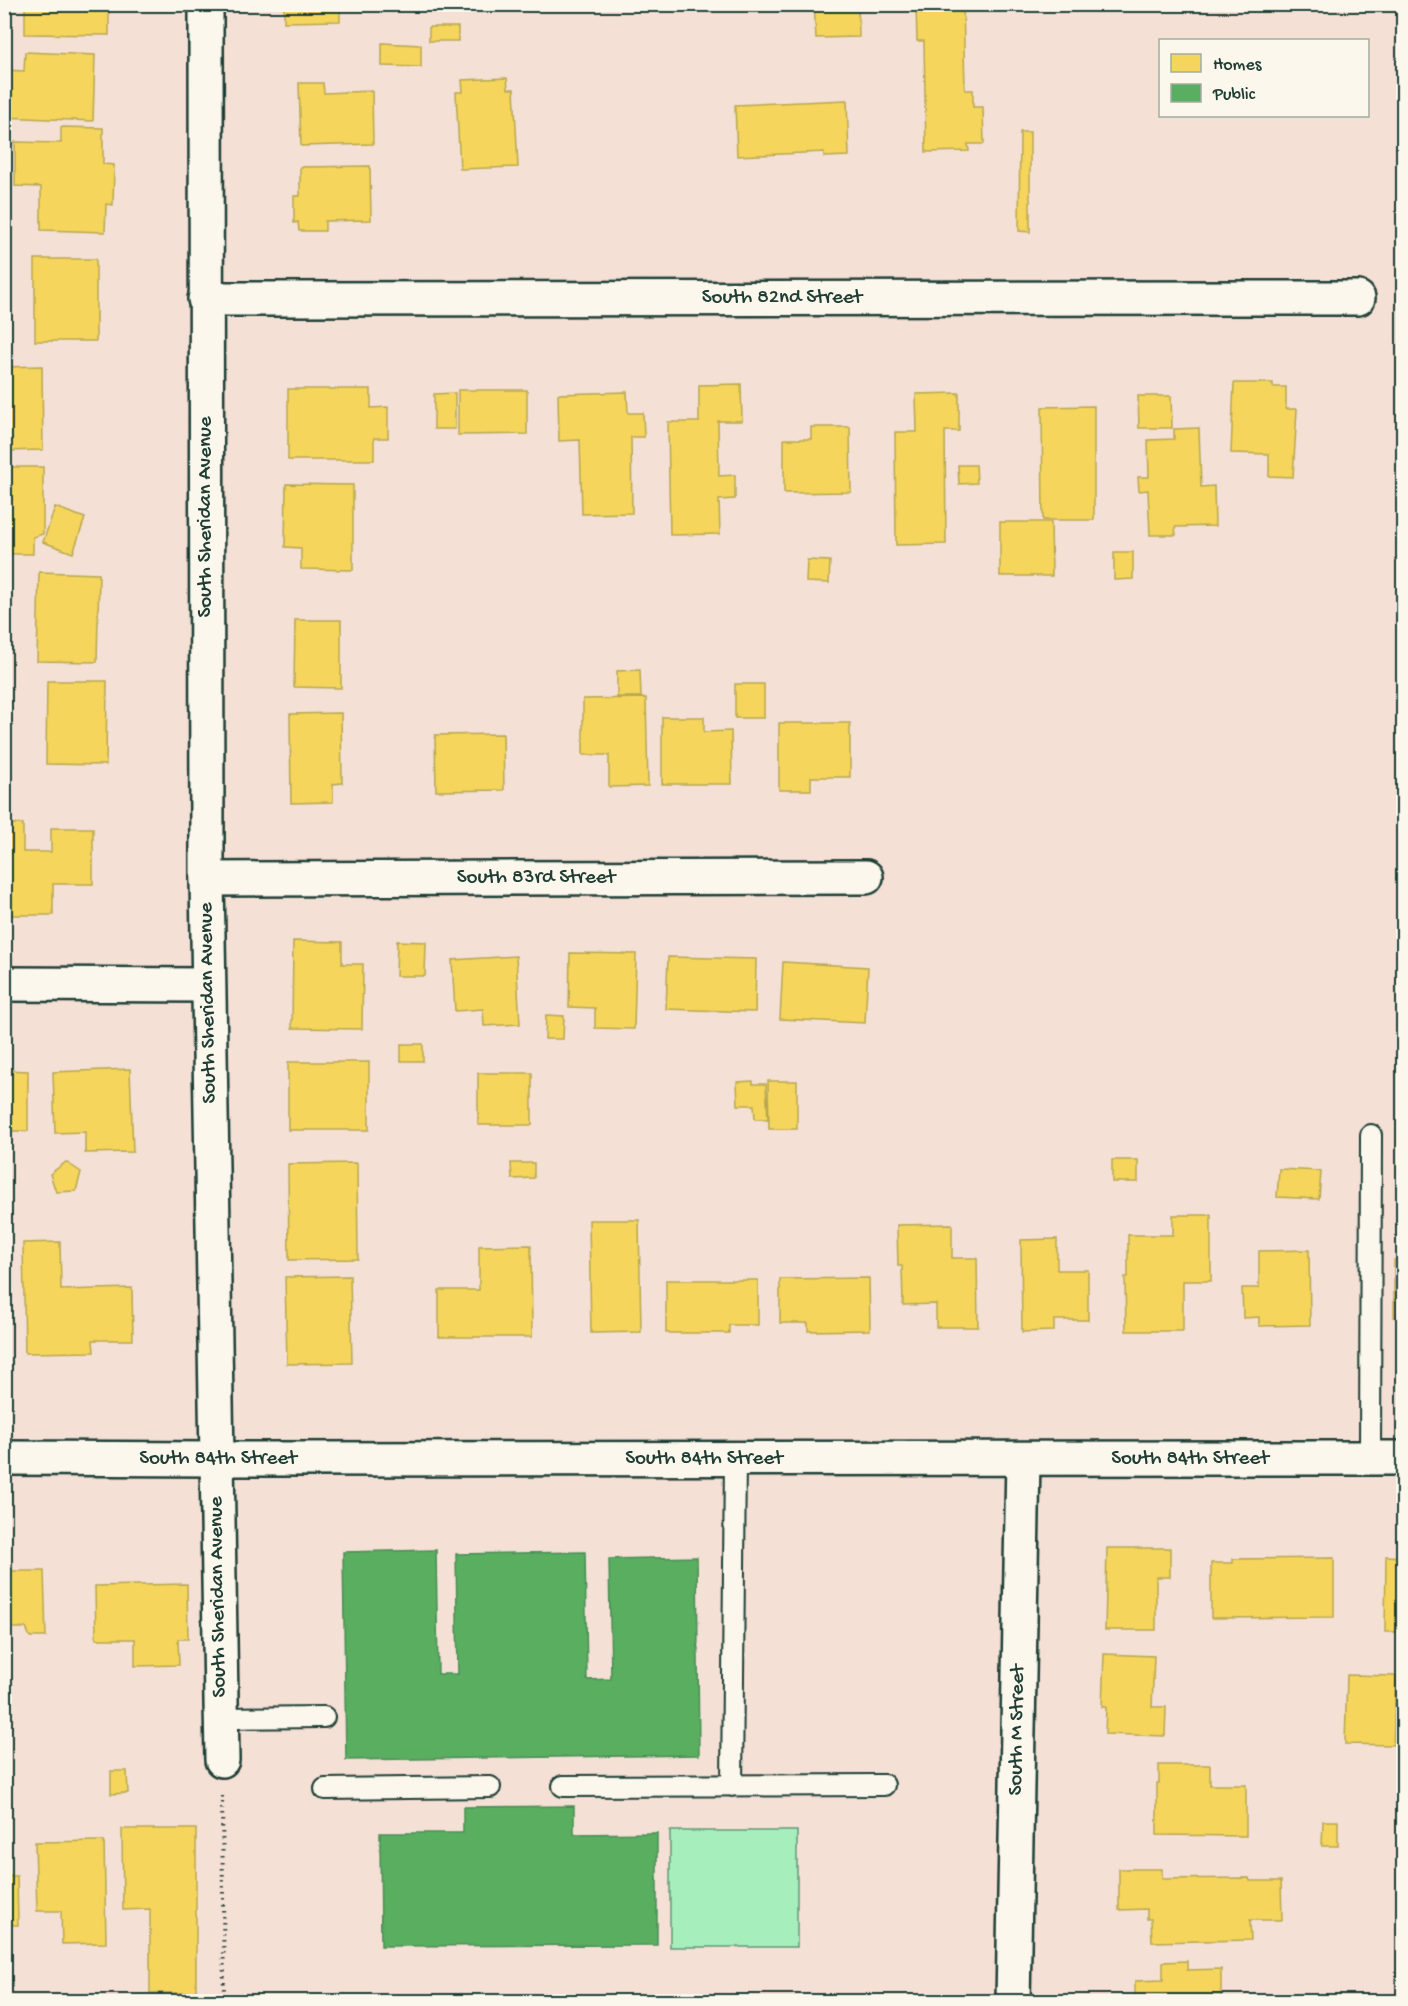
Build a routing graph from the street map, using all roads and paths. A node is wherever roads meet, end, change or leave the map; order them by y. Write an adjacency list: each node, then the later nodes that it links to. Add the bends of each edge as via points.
1 (206, 4): 3 (street, South Sheridan Avenue)
2 (1358, 298): 3 (street, South 82nd Street)
3 (205, 299): 5 (street, South Sheridan Avenue)
4 (866, 877): 5 (street, South 83rd Street)
5 (207, 879): 7 (street, South Sheridan Avenue)
6 (4, 984): 7 (street)
7 (208, 985): 12 (street, South Sheridan Avenue)
8 (1371, 1135): 10 (lane)
9 (4, 1458): 12 (street, South 84th Street)
10 (1370, 1458): 11 (street, South 84th Street); 14 (street, South 84th Street)
11 (1404, 1458)
12 (217, 1459): 13 (street, South 84th Street); 16 (street, South Sheridan Avenue)
13 (735, 1459): 14 (street, South 84th Street); 20 (lane)
14 (1023, 1459): 24 (street, South M Street)
15 (324, 1717): 16 (lane)
16 (221, 1718): 17 (street, South Sheridan Avenue)
17 (222, 1760): 23 (path)
18 (884, 1785): 20 (lane)
19 (562, 1786): 20 (lane)
20 (732, 1786)
21 (490, 1787): 22 (lane)
22 (325, 1789)
23 (224, 2001)
24 (1013, 2001)

